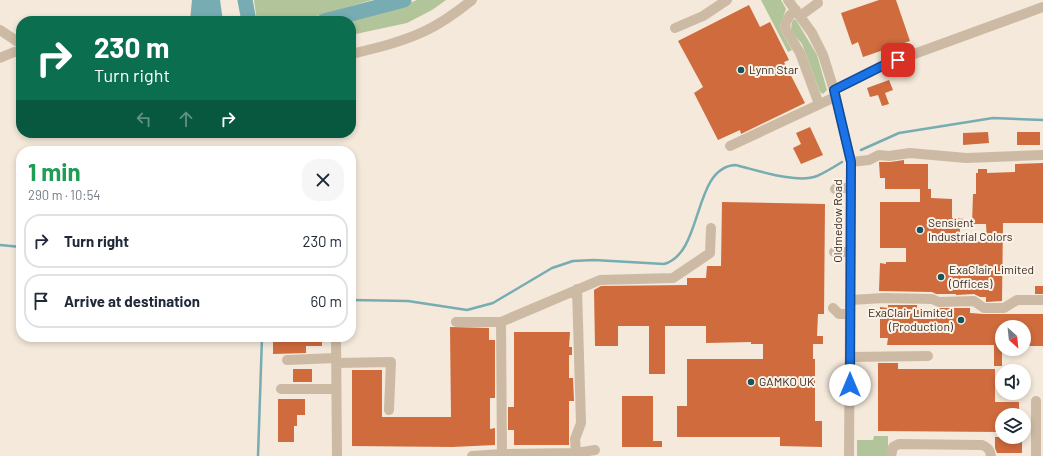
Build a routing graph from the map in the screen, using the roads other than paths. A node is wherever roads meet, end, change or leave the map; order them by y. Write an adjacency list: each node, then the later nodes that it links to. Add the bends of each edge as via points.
1 (472, 0): 12 (street, via 425,31)
2 (727, 0): 4 (street)
3 (788, 0): 7 (street, Oldmedow Road)
4 (715, 3): 8 (street, via 703,16)
5 (818, 3): 7 (street)
6 (1043, 7): 14 (street, via 884,65)
7 (798, 13): 14 (street, Oldmedow Road, via 823,55); 15 (street, via 790,15 785,28 800,53)
8 (675, 28)
9 (0, 30): 10 (street)
10 (16, 41)
11 (16, 52): 13 (street)
12 (356, 53)
13 (0, 58)
14 (834, 93): 15 (street); 18 (street, Oldmedow Road)
15 (819, 104): 16 (street)
16 (730, 146)
17 (1043, 155): 18 (street, via 966,158 910,153 879,155 869,160)
18 (851, 162): 19 (street, Oldmedow Road)
19 (851, 187): 20 (street); 23 (street, Oldmedow Road)
20 (835, 189)
21 (710, 228): 24 (street, via 710,253 673,278 600,280)
22 (834, 252): 23 (street)
23 (850, 252): 25 (street, Oldmedow Road)
24 (577, 289): 30 (street); 41 (street, via 581,423 575,439)
25 (850, 300): 26 (street, via 902,298 932,299 939,302 974,301 984,308 1004,308 1017,300); 28 (street, Oldmedow Road)
26 (1043, 300)
27 (833, 308): 28 (street, via 839,314)
28 (850, 314): 33 (street, Oldmedow Road)
29 (456, 322): 30 (street)
30 (501, 322): 42 (street)
31 (336, 342): 35 (street)
32 (928, 356): 33 (street)
33 (850, 357): 45 (street, Oldmedow Road)
34 (287, 360): 35 (street)
35 (336, 361): 37 (street); 39 (street, via 391,362)
36 (281, 389): 37 (street)
37 (336, 389): 43 (street)
38 (1036, 401): 48 (street)
39 (389, 410)
40 (595, 450): 41 (street)
41 (575, 454): 42 (street)
42 (502, 455): 44 (street)
43 (337, 456)
44 (472, 456)
45 (849, 456)
46 (891, 456): 47 (street, via 893,447 899,444 982,445 987,447)
47 (991, 456)
48 (1036, 456)

